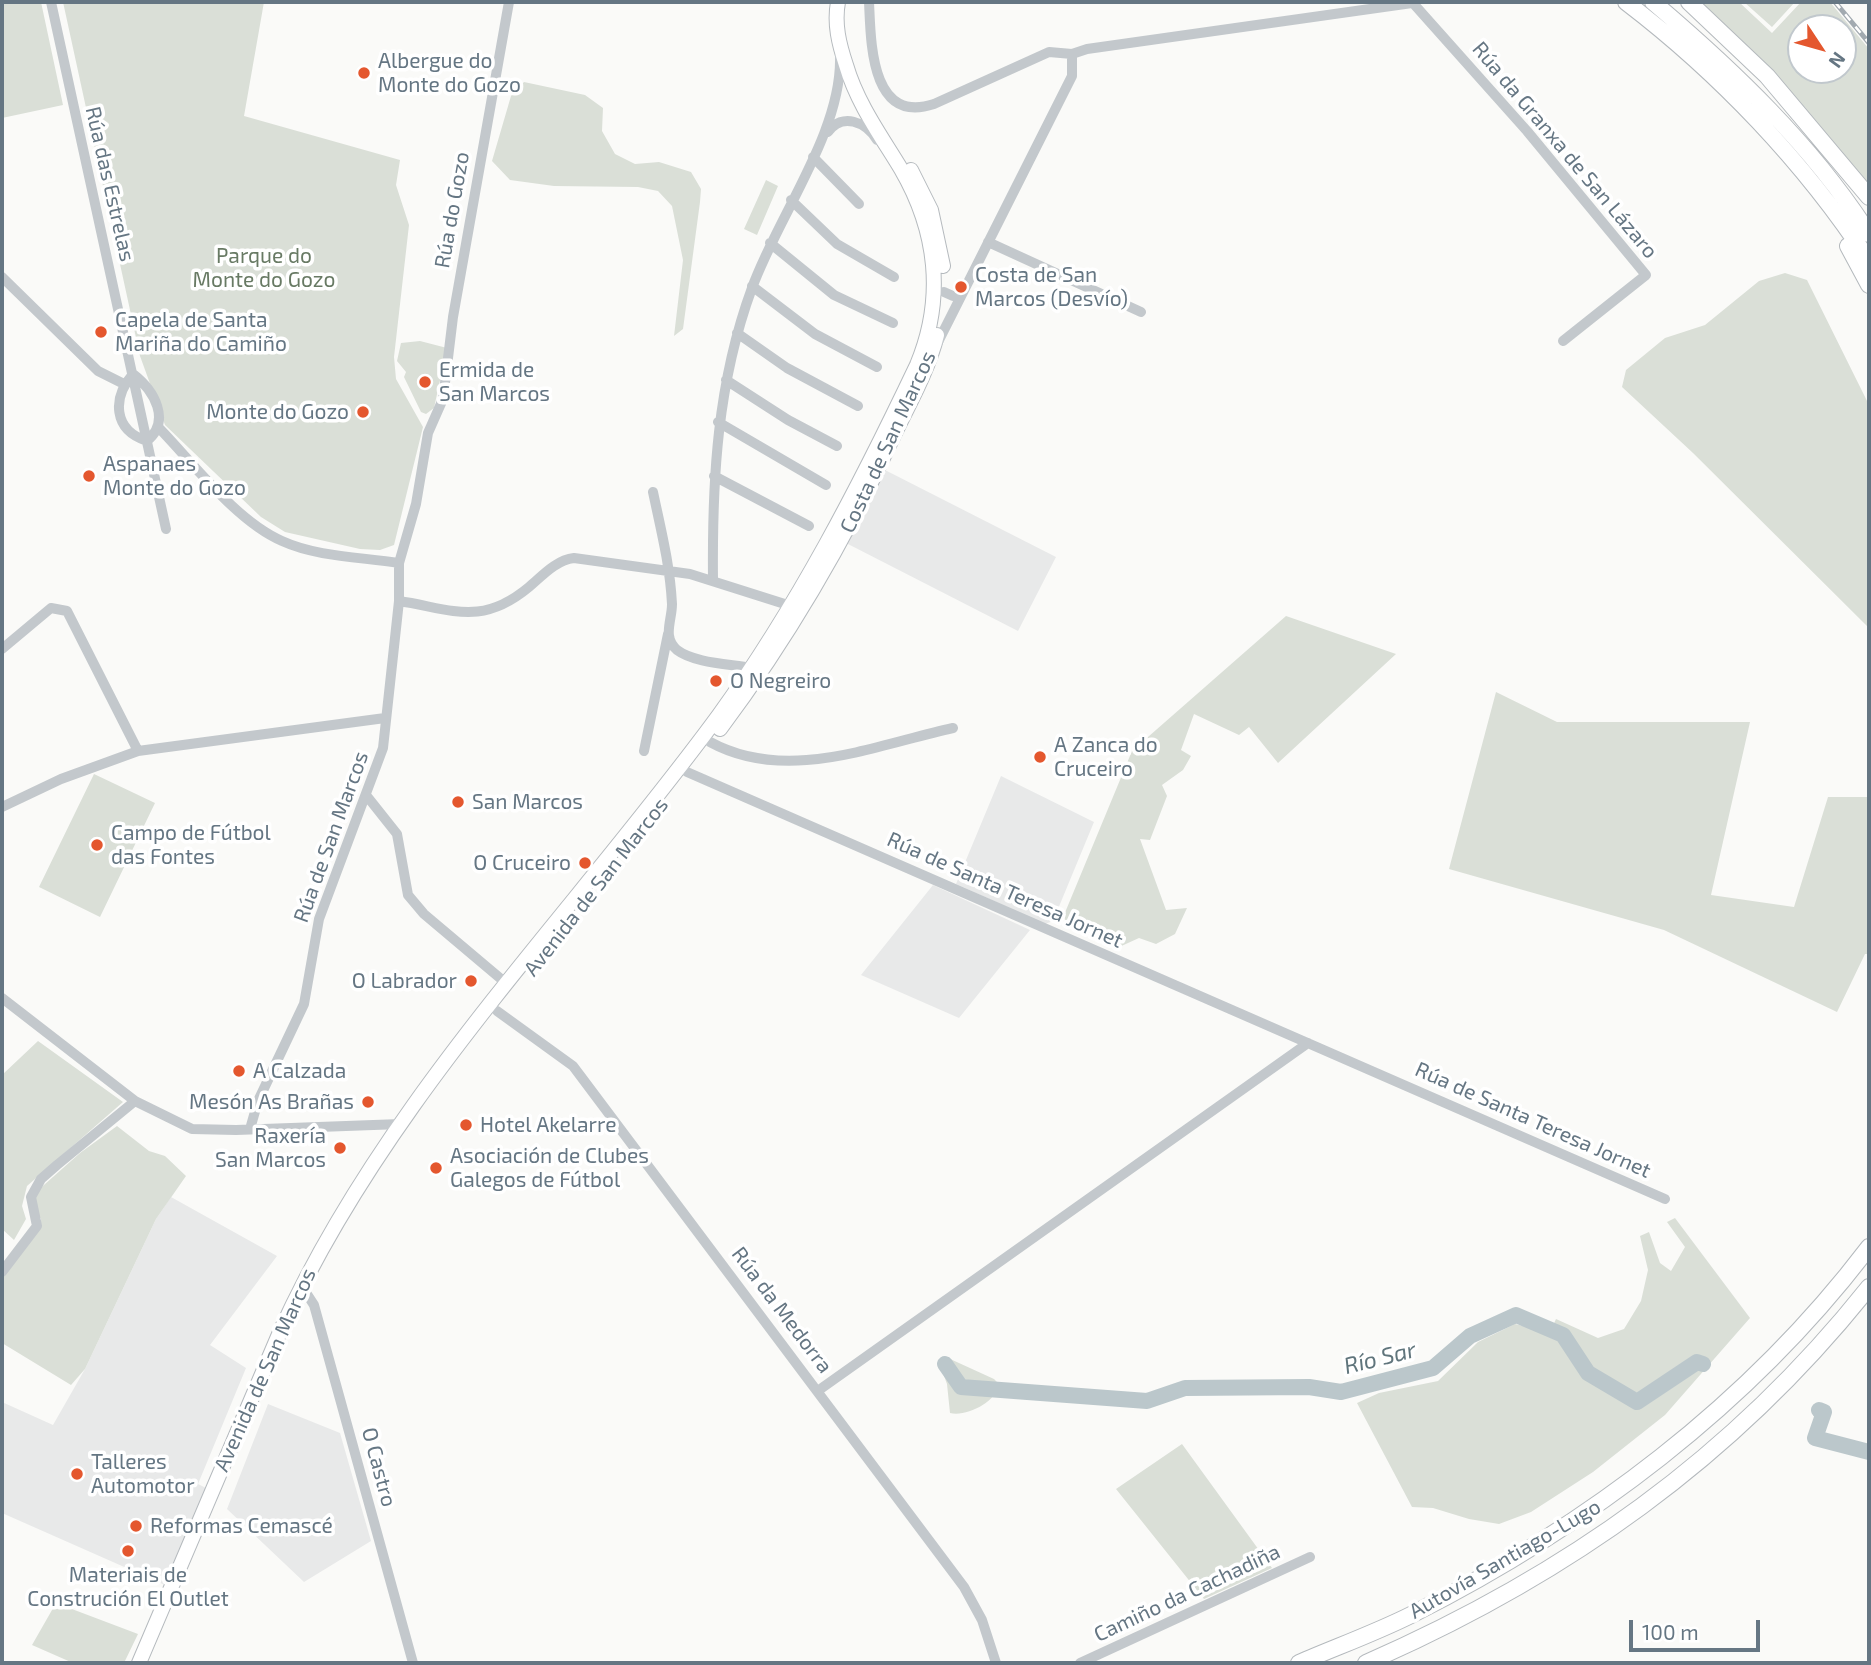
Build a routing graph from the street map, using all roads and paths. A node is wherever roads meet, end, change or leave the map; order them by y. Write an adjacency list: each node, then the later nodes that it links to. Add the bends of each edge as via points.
1 (51, 2): 35 (street, Rúa das Estrelas)
2 (509, 2): 40 (street, Rúa do Gozo, via 453,317 443,399)
3 (838, 2): 10 (main road, Costa de San Marcos)
4 (845, 2): 28 (main road, Costa de San Marcos, via 857,70 931,210 941,246)
5 (869, 2): 11 (street, Rúa da Granxa de San Lázaro, via 872,56 880,81 896,101 919,107 1049,52)
6 (1412, 2): 11 (street, Rúa da Granxa de San Lázaro); 32 (street, Rúa da Granxa de San Lázaro, via 1646,275)
7 (1626, 2): 14 (highway, via 1722,87)
8 (1653, 2): 19 (highway, via 1746,86 1835,186)
9 (1689, 2): 16 (highway, via 1767,76)
10 (840, 43): 12 (street, via 838,92); 15 (main road, Costa de San Marcos, via 858,95)
11 (1072, 54): 20 (street, via 1072,76)
12 (818, 146): 13 (street); 15 (street, via 836,123 856,122 875,135)
13 (813, 157): 17 (street); 18 (street)
14 (1788, 157): 22 (highway, via 1816,187); 26 (highway)
15 (903, 173): 23 (main road, Costa de San Marcos, via 926,224)
16 (1869, 197)
17 (791, 200): 21 (street); 25 (street, via 837,244)
18 (859, 204)
19 (1869, 234)
20 (988, 242): 28 (street, via 963,289); 29 (street)
21 (770, 243): 27 (street); 30 (street, via 834,295)
22 (1869, 261)
23 (935, 274): 28 (main road); 33 (main road, Costa de San Marcos)
24 (2, 277): 37 (street, via 98,371)
25 (894, 277)
26 (1869, 285)
27 (752, 286): 31 (street); 34 (street, via 815,334)
28 (945, 301): 33 (main road, Costa de San Marcos)
29 (1141, 312)
30 (893, 323)
31 (737, 332): 36 (street); 38 (street, via 787,368)
32 (1563, 341)
33 (928, 351): 49 (main road, Costa de San Marcos, via 874,478); 54 (main road, Costa de San Marcos, via 806,583)
34 (877, 367)
35 (133, 374): 37 (street); 41 (street, Rúa das Estrelas, via 152,397); 42 (street, Rúa das Estrelas)
36 (726, 380): 39 (street); 43 (street)
37 (124, 384): 42 (street, via 117,406 119,417 131,432)
38 (858, 406)
39 (718, 422): 44 (street); 45 (street)
40 (432, 425): 50 (street, Rúa de San Marcos)
41 (159, 428): 42 (street); 50 (street, via 266,533 306,550)
42 (147, 441): 48 (street, Rúa das Estrelas)
43 (837, 446)
44 (714, 476): 47 (street); 52 (street)
45 (826, 485)
46 (653, 492): 51 (street)
47 (809, 526)
48 (166, 529)
49 (830, 560): 54 (main road, via 800,602); 57 (main road, Costa de San Marcos)
50 (399, 563): 53 (street, Rúa de San Marcos)
51 (671, 572): 52 (street); 53 (street, via 574,558 558,563 509,602 495,607 457,614); 55 (street)
52 (713, 580): 54 (street)
53 (399, 601): 59 (street, Rúa de San Marcos)
54 (785, 604): 57 (main road, Costa de San Marcos, via 783,619); 57 (main road, via 793,613)
55 (668, 634): 57 (street, via 683,653); 63 (street)
56 (2, 649): 62 (street, via 51,608 67,611)
57 (759, 668): 58 (main road, Avenida de San Marcos); 61 (main road, Avenida de San Marcos)
58 (720, 712): 64 (main road); 67 (main road, Avenida de San Marcos)
59 (385, 718): 62 (street); 65 (street, Rúa de San Marcos, via 383,748)
60 (954, 729): 61 (street, via 836,758 796,761 757,760)
61 (710, 742): 64 (main road, Avenida de San Marcos)
62 (138, 751): 66 (street)
63 (644, 751)
64 (687, 772): 67 (main road, via 679,774); 70 (main road, Avenida de San Marcos); 72 (street, Rúa de Santa Teresa Jornet)
65 (366, 795): 68 (street, via 397,834 408,895); 76 (street, Rúa de San Marcos, via 319,919 304,1004 258,1101)
66 (2, 807)
67 (621, 841): 68 (main road, Avenida de San Marcos)
68 (507, 984): 70 (main road); 71 (main road, Avenida de San Marcos)
69 (2, 998): 74 (street)
70 (497, 1011): 71 (main road); 73 (main road, Avenida de San Marcos); 84 (street, Rúa da Medorra, via 573,1066)
71 (477, 1022): 73 (main road, Avenida de San Marcos)
72 (1308, 1043): 77 (street, Rúa de Santa Teresa Jornet); 84 (street)
73 (424, 1095): 75 (main road, Avenida de San Marcos)
74 (135, 1101): 76 (street, via 192,1129); 80 (street, via 41,1179 31,1197 37,1226)
75 (401, 1124): 76 (street); 81 (main road, Avenida de San Marcos)
76 (250, 1129)
77 (1665, 1199)
78 (1869, 1234): 83 (highway)
79 (1869, 1247): 83 (highway, Autovía Santiago-Lugo, via 1836,1290)
80 (2, 1272)
81 (301, 1285): 86 (main road, Avenida de San Marcos); 87 (street, O Castro, via 314,1305)
82 (1869, 1287): 91 (highway, Autovía Santiago-Lugo, via 1803,1364 1660,1493 1562,1563)
83 (1771, 1358): 90 (highway, Autovía Santiago-Lugo, via 1671,1451 1579,1518 1408,1617)
84 (819, 1390): 88 (street, Rúa da Medorra, via 964,1587 982,1620)
85 (1310, 1557): 89 (street, Camiño da Cachadiña)
86 (139, 1663)
87 (413, 1663)
88 (996, 1663)
89 (1080, 1663)
90 (1299, 1663)
91 (1366, 1663)

